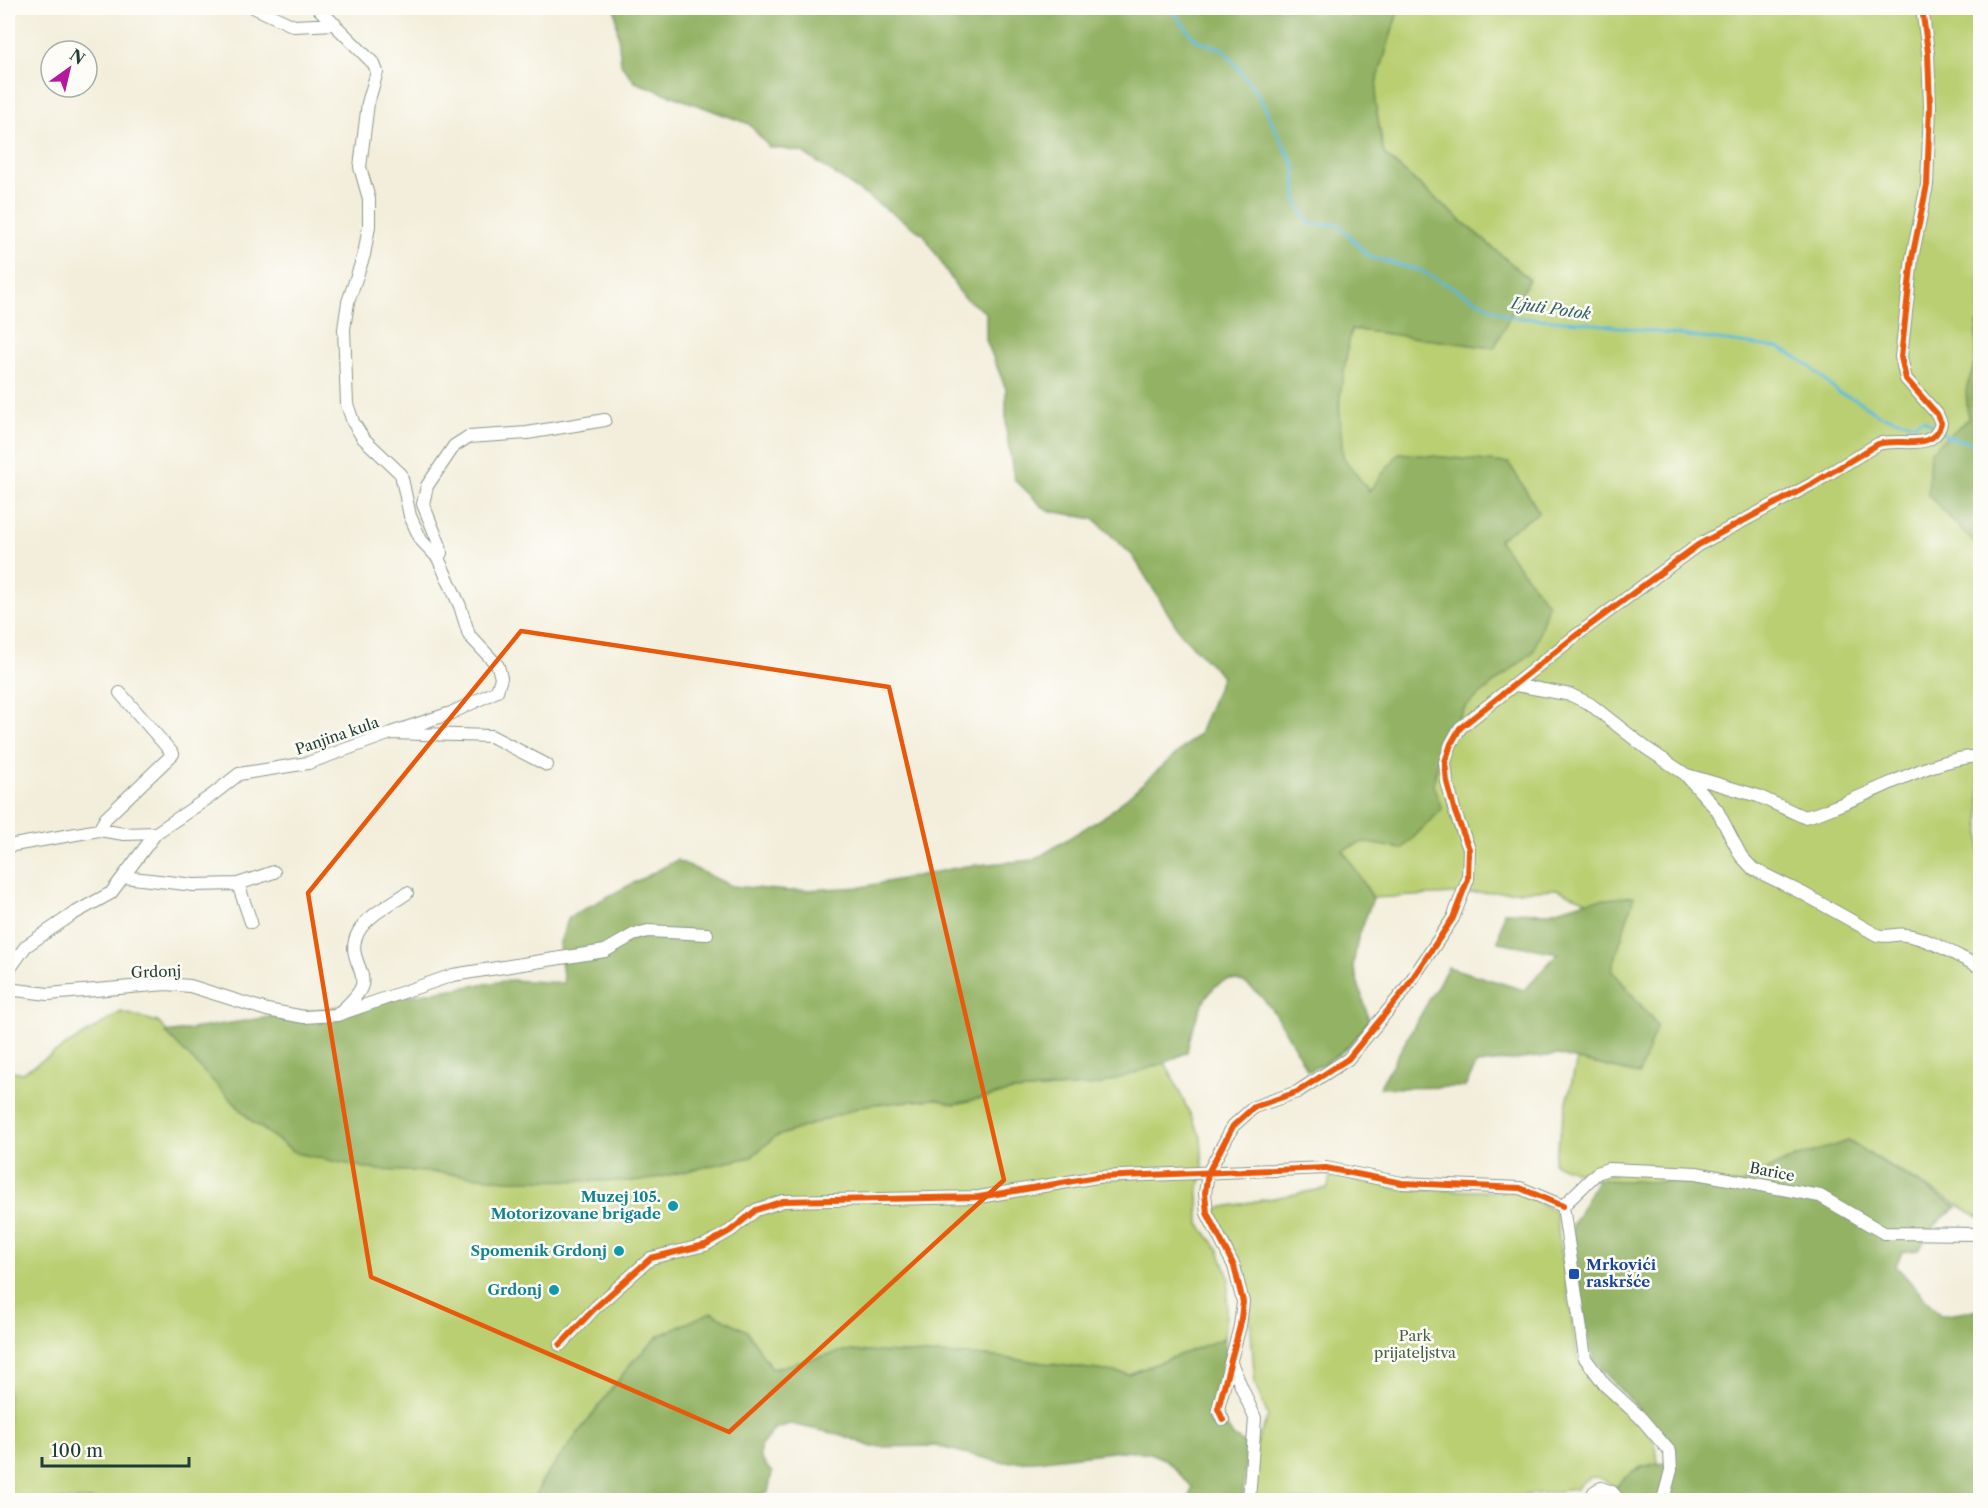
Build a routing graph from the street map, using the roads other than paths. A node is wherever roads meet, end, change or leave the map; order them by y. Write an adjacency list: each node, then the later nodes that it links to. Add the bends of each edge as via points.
1 (255, 8): 4 (street, via 294,26)
2 (318, 8): 4 (street)
3 (1922, 8): 7 (street, via 1930,106 1927,185 1912,258 1901,357 1906,379 1937,414 1939,430 1932,440 1878,444 1812,484 1731,525 1649,579)
4 (335, 24): 6 (street, via 374,64 377,72 368,103 360,167 369,199 369,226 344,329 347,404 363,438 400,474 410,516 421,540)
5 (605, 420): 6 (street, via 527,433 468,437 454,446 427,486 423,504 440,546)
6 (438, 558): 9 (street, via 470,635 498,666 501,678 497,691 451,713)
7 (1516, 685): 12 (street, via 1580,699); 26 (street, via 1460,728 1445,762 1455,812 1469,849 1468,879 1453,918 1404,991 1348,1059 1297,1092 1254,1107 1233,1126)
8 (120, 693): 13 (street, via 173,754 106,818)
9 (391, 733): 11 (street, Panjina kula, via 491,736); 14 (street, Panjina kula, via 308,763 239,774)
10 (1980, 756): 12 (street, via 1953,759 1804,817 1758,796)
11 (547, 765)
12 (1685, 774): 22 (street, via 1717,810 1741,856 1753,869 1877,935 1920,938)
13 (99, 830): 14 (street); 15 (street)
14 (156, 833): 17 (street)
15 (8, 846)
16 (274, 872): 18 (street)
17 (124, 877): 18 (street, via 194,885); 23 (street, via 111,893 26,946)
18 (238, 884): 20 (street)
19 (407, 893): 25 (street, via 359,931 354,947 362,985)
20 (251, 922)
21 (707, 934): 25 (street, Grdonj, via 633,934 605,951 453,975)
22 (1980, 967)
23 (8, 971)
24 (8, 989): 25 (street, Grdonj, via 48,994 166,984 190,986 304,1017)
25 (337, 1015)
26 (1208, 1173): 27 (street, via 1326,1168 1402,1183 1520,1188); 29 (street, via 1097,1177 979,1197 768,1203 705,1245 651,1258); 30 (street, via 1207,1213 1237,1274 1244,1302)
27 (1563, 1206): 28 (street, Barice, via 1587,1180 1608,1169 1696,1173 1820,1196 1884,1233); 35 (street, via 1585,1358 1605,1385 1670,1452 1671,1470)
28 (1980, 1234)
29 (561, 1345)
30 (1231, 1363): 31 (street, via 1218,1409); 32 (street, via 1255,1418)
31 (1223, 1420)
32 (1249, 1500)
33 (1591, 1500): 34 (street, via 1601,1488)
34 (1619, 1500)
35 (1663, 1500)

